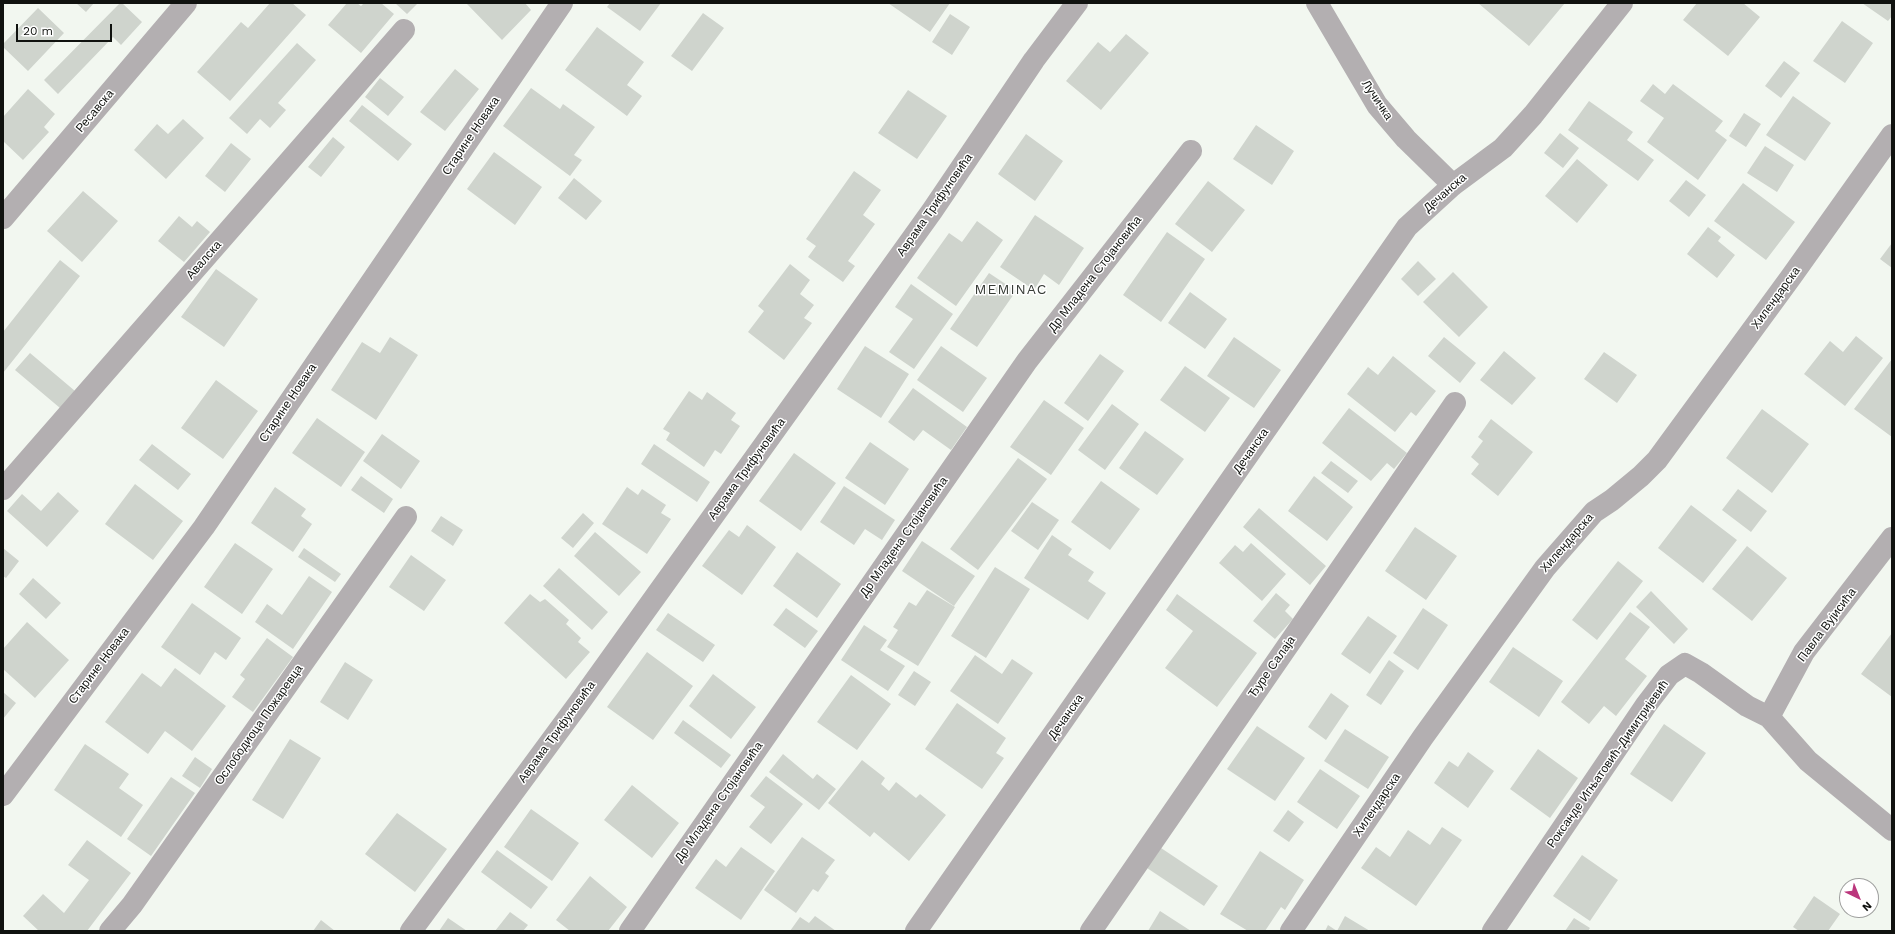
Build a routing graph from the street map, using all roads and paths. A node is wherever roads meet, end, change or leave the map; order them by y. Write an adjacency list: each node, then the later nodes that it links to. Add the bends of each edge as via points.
1 (186, 3): 10 (street, Ресавска)
2 (562, 3): 16 (street, Старине Новака, via 204,527)
3 (1077, 3): 19 (street, Аврама Трифуновића, via 1034,60 932,211 579,703)
4 (1317, 3): 9 (street, Лучичка, via 1377,106)
5 (1622, 3): 9 (street, Дечанска, via 1533,115 1503,148)
6 (404, 30): 12 (street, Авалска)
7 (1892, 135): 23 (street, Хилендарска, via 1657,460 1623,491 1594,512 1545,568 1423,737)
8 (1191, 151): 20 (street, Др Младена Стојановића, via 1027,361)
9 (1453, 185): 21 (street, Дечанска, via 1407,227)
10 (3, 218)
11 (1455, 404): 22 (street, Ђуре Салаја)
12 (3, 489)
13 (406, 517): 18 (street, Ослободиоца Пожаревца, via 132,905)
14 (1892, 538): 15 (street, Павла Вујисића, via 1804,652)
15 (1769, 717): 17 (street, via 1808,761); 24 (street, Роксанде Игњатовић-Димитријевић, via 1685,664 1669,675)
16 (3, 795)
17 (1892, 830)
18 (110, 931)
19 (411, 931)
20 (630, 931)
21 (916, 931)
22 (1091, 931)
23 (1291, 931)
24 (1493, 931)

